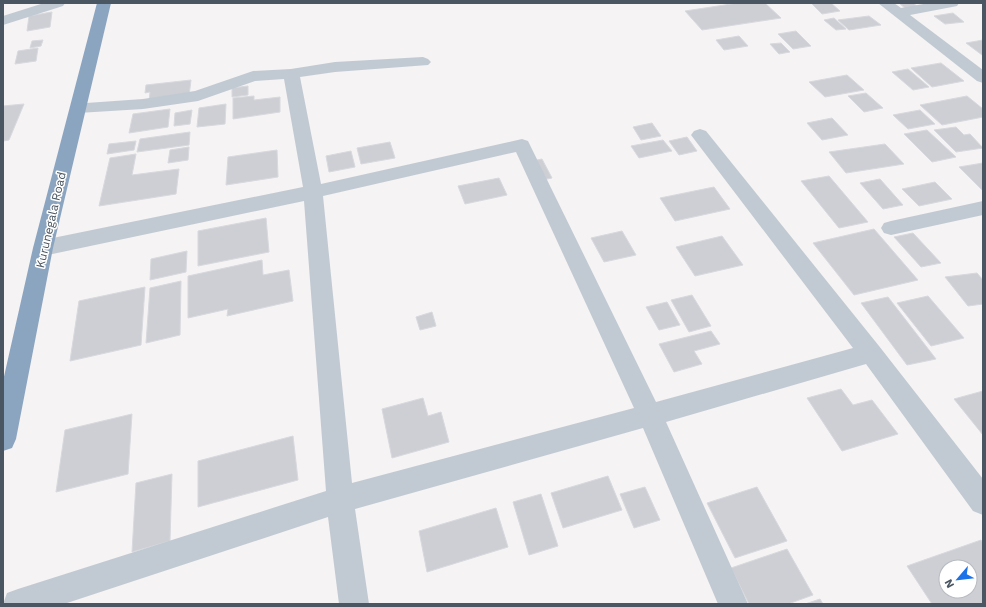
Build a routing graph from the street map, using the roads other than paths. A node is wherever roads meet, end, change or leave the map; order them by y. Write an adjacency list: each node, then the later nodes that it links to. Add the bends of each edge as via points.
1 (58, 3): 6 (street)
2 (104, 3): 10 (highway, Kurunegala Road)
3 (885, 3): 5 (street)
4 (952, 3): 5 (street)
5 (898, 13): 9 (street)
6 (3, 21)
7 (423, 62): 8 (street, via 335,67)
8 (291, 74): 10 (street, via 253,76 198,96 143,104); 12 (street)
9 (983, 78)
10 (78, 108): 15 (highway, Kurunegala Road)
11 (700, 135): 16 (street)
12 (313, 192): 15 (street); 17 (street, via 522,145); 19 (street)
13 (983, 208): 14 (street)
14 (891, 228)
15 (43, 248): 18 (highway, Kurunegala Road)
16 (871, 353): 17 (street); 20 (street)
17 (650, 415): 19 (street); 23 (street)
18 (3, 439)
19 (340, 500): 21 (street); 22 (street)
20 (983, 501)
21 (18, 604)
22 (354, 604)
23 (733, 604)

